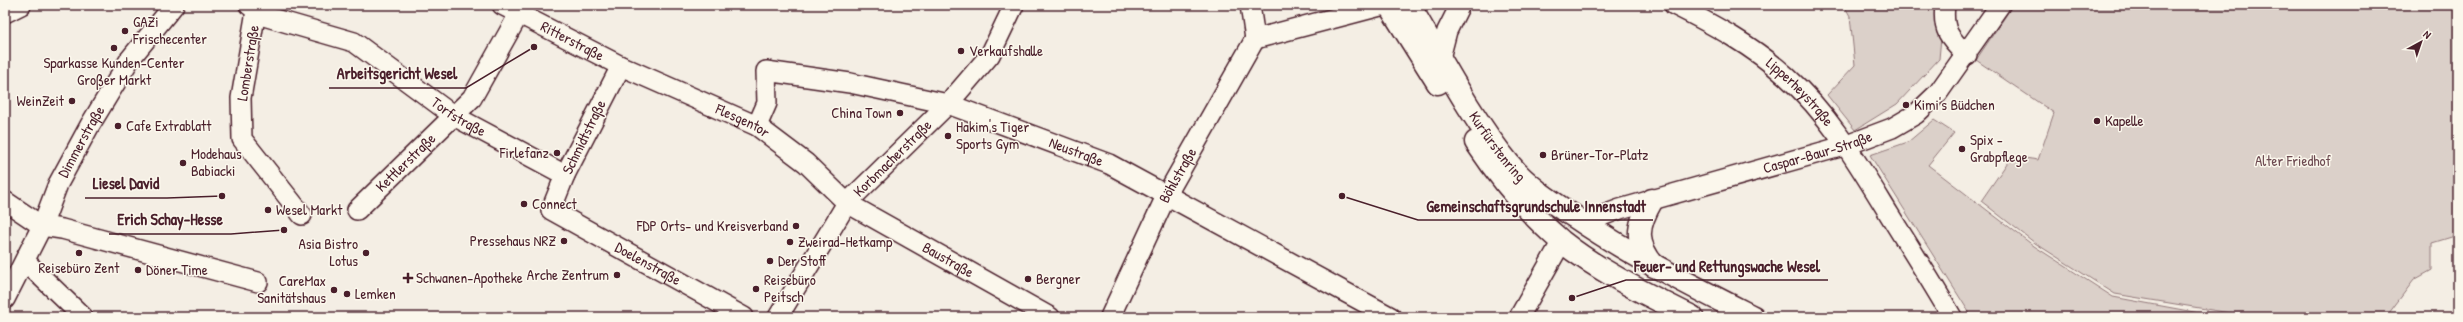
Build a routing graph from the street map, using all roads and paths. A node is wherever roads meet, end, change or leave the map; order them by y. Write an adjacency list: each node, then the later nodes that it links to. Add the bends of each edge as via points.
1 (21, 5): 14 (street)
2 (174, 5): 33 (street, Dimmerstraße, via 130,59 90,125 58,184)
3 (502, 5): 15 (street, Ritterstraße)
4 (1014, 5): 20 (street, Korbmacherstraße, via 990,55)
5 (1384, 5): 16 (street)
6 (1390, 5): 34 (main road, Kurfürstenring, via 1466,129 1499,176)
7 (1409, 5): 18 (main road, Kurfürstenring)
8 (1460, 5): 18 (street, via 1447,31)
9 (1674, 5): 23 (street, Lipperheystraße, via 1714,24 1786,76 1818,107)
10 (1945, 5): 17 (street, via 1944,26 1950,39)
11 (2000, 5): 17 (street, Caspar-Baur-Straße)
12 (1255, 6): 16 (street)
13 (252, 8): 21 (street, Torfstraße, via 264,16 354,42); 31 (street, Lomberstraße, via 241,98 242,139)
14 (5, 14)
15 (519, 14): 19 (street, Ritterstraße); 21 (street, Kettlerstraße, via 472,98)
16 (1255, 39): 25 (street, Böhlstraße)
17 (1967, 54): 23 (street, Caspar-Baur-Straße, via 1938,93 1916,114 1892,128)
18 (1440, 58): 32 (main road, Kurfürstenring, via 1469,107 1510,165 1553,202)
19 (621, 66): 22 (street, Flesgentor); 24 (street, Schmidtstraße)
20 (948, 104): 22 (street, Neustraße, via 850,83 766,71 767,103); 25 (street, Neustraße, via 1109,164); 28 (street, Korbmacherstraße)
21 (454, 116): 24 (street, Torfstraße); 29 (street, Kettlerstraße)
22 (757, 126): 28 (street, Flesgentor, via 806,163)
23 (1847, 145): 26 (street, Caspar-Baur-Straße); 48 (street, Lipperheystraße)
24 (565, 175): 30 (street, Schmidtstraße)
25 (1167, 194): 43 (street, Böhlstraße); 44 (street, Neustraße)
26 (1652, 200): 32 (street, Caspar-Baur-Straße); 36 (main road, via 1641,220 1640,236 1644,253)
27 (5, 201): 33 (street)
28 (847, 203): 41 (street, Korbmacherstraße); 42 (street, Baustraße)
29 (357, 210)
30 (551, 210): 40 (street, Doelenstraße)
31 (302, 215)
32 (1583, 223): 34 (main road); 36 (main road, Kurfürstenring)
33 (42, 226): 35 (street, Dimmerstraße); 37 (street, via 62,229)
34 (1562, 241): 45 (street); 46 (main road, Kurfürstenring, via 1642,291)
35 (25, 261): 38 (street, Dimmerstraße); 39 (street)
36 (1656, 269): 47 (main road, Kurfürstenring)
37 (258, 282)
38 (5, 298)
39 (83, 317)
40 (744, 317)
41 (778, 317)
42 (1050, 317)
43 (1110, 317)
44 (1391, 317)
45 (1519, 317)
46 (1692, 317)
47 (1752, 317)
48 (1952, 317)

